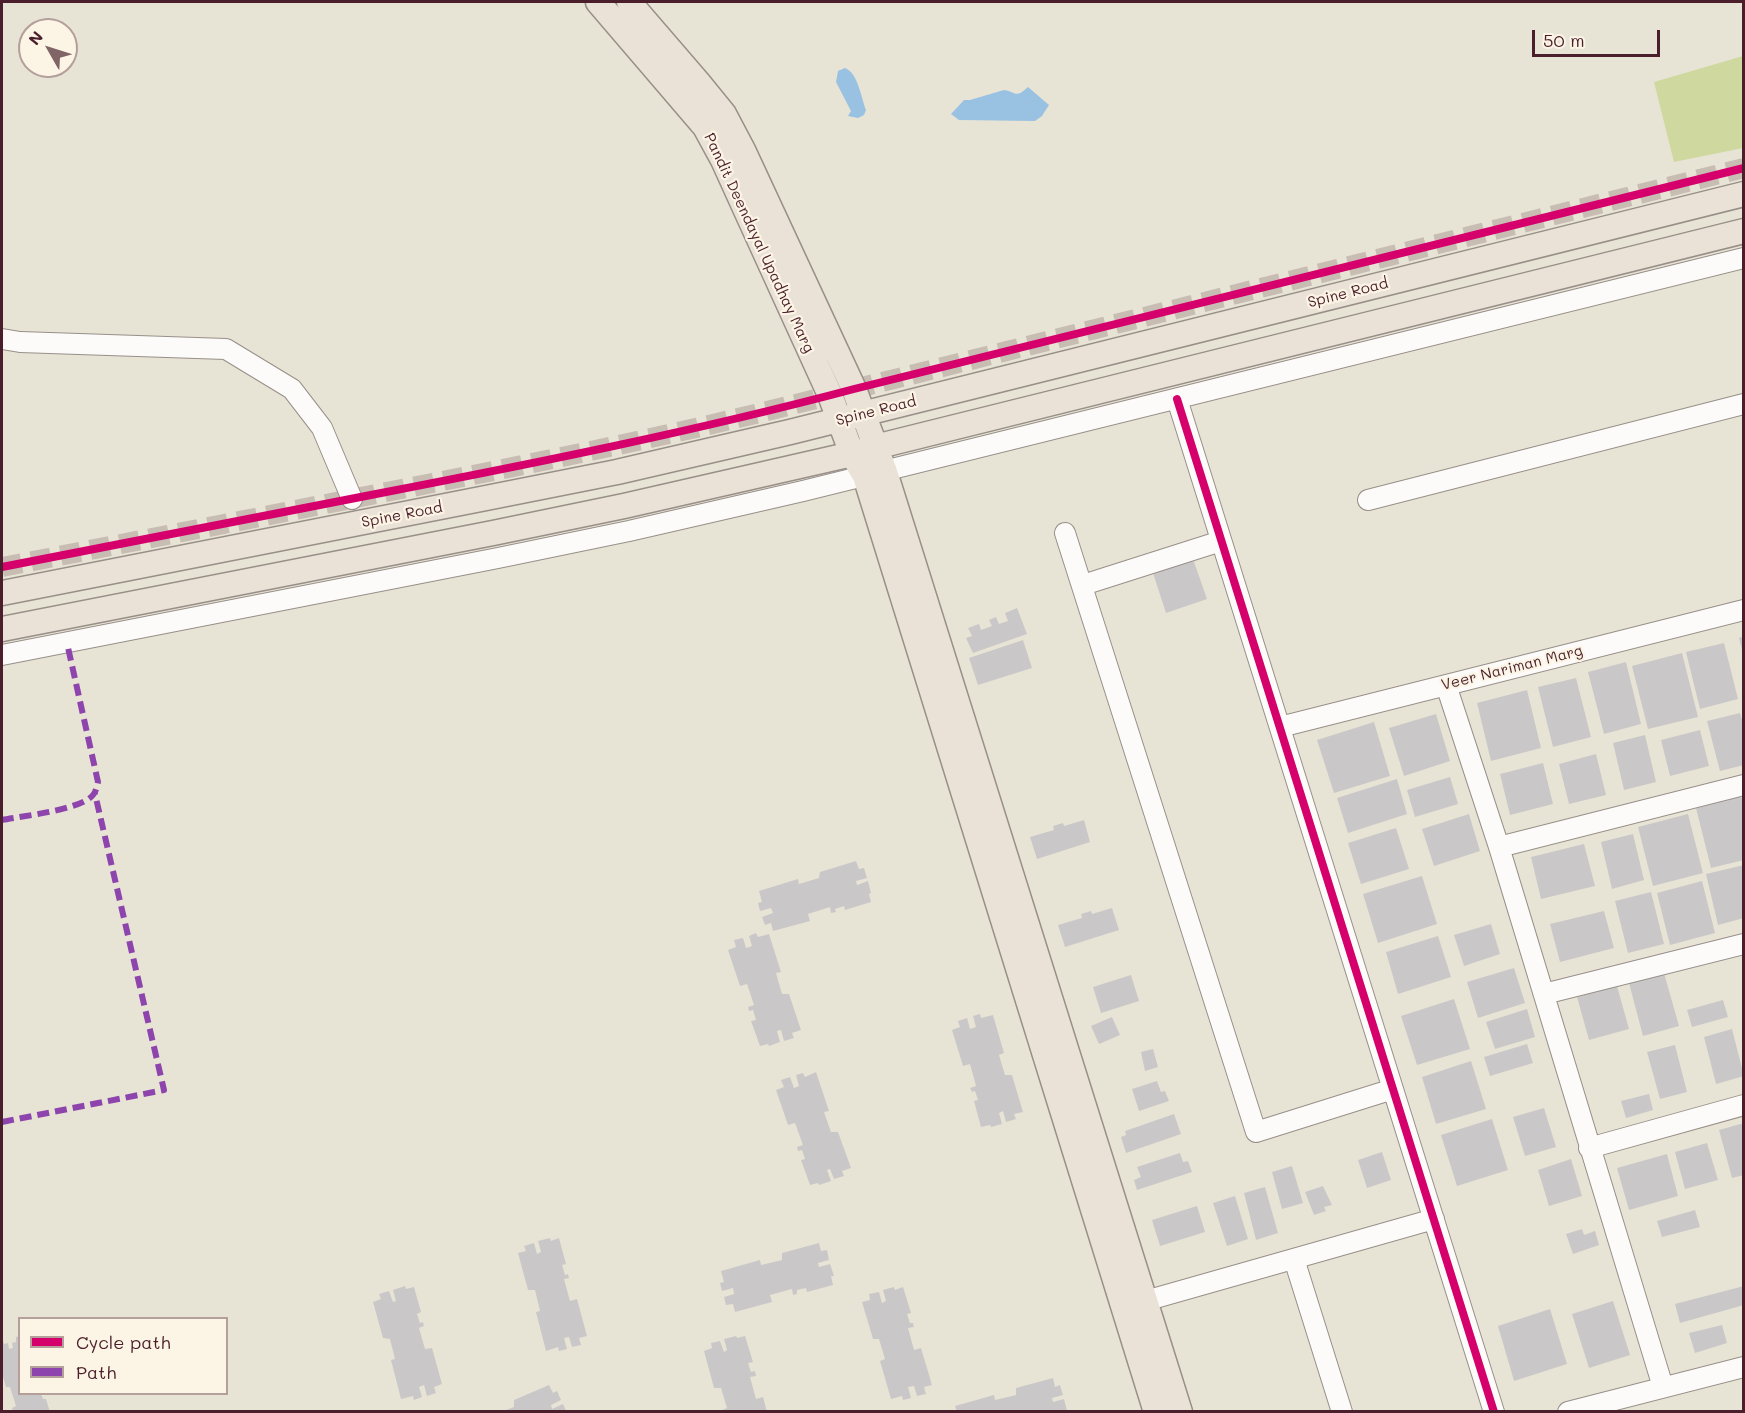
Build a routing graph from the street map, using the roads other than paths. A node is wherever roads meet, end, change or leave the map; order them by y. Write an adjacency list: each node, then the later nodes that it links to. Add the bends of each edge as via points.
1 (598, 2): 9 (main road, Pandit Deendayal Upadhay Marg, via 705,127)
2 (629, 2): 9 (main road, Pandit Deendayal Upadhay Marg, via 724,114 854,389)
3 (1743, 194): 9 (main road, Spine Road)
4 (1743, 231): 10 (main road)
5 (1743, 258): 7 (street)
6 (2, 339): 13 (street, via 226,349 292,389 322,429)
7 (1177, 399): 12 (street); 16 (street)
8 (1743, 404): 14 (street)
9 (851, 417): 10 (main road, Pandit Deendayal Upadhay Marg); 11 (main road, Pandit Deendayal Upadhay Marg); 18 (main road, Spine Road, via 606,474)
10 (876, 447): 11 (main road); 12 (main road, Pandit Deendayal Upadhay Marg)
11 (852, 454): 12 (main road, Pandit Deendayal Upadhay Marg); 20 (main road, via 580,515)
12 (875, 474): 21 (street, via 629,531); 33 (main road)
13 (352, 499)
14 (1368, 500)
15 (1065, 532): 17 (street)
16 (1221, 541): 17 (street); 23 (street)
17 (1083, 585): 28 (street, via 1256,1132)
18 (2, 593)
19 (1743, 610): 22 (street, Veer Nariman Marg)
20 (2, 629)
21 (2, 655)
22 (1446, 685): 23 (street, Veer Nariman Marg); 25 (street)
23 (1280, 727): 28 (street)
24 (1743, 785): 25 (street)
25 (1498, 847): 27 (street)
26 (1743, 944): 27 (street)
27 (1544, 994): 30 (street)
28 (1393, 1089): 31 (street)
29 (1743, 1105): 30 (street)
30 (1589, 1148): 35 (street)
31 (1434, 1219): 32 (street); 39 (street)
32 (1294, 1258): 33 (street); 38 (street)
33 (1134, 1304): 36 (main road); 37 (main road)
34 (1743, 1367): 35 (street)
35 (1663, 1387): 40 (street)
36 (1156, 1412)
37 (1180, 1412)
38 (1342, 1412)
39 (1494, 1412)
40 (1568, 1412)

